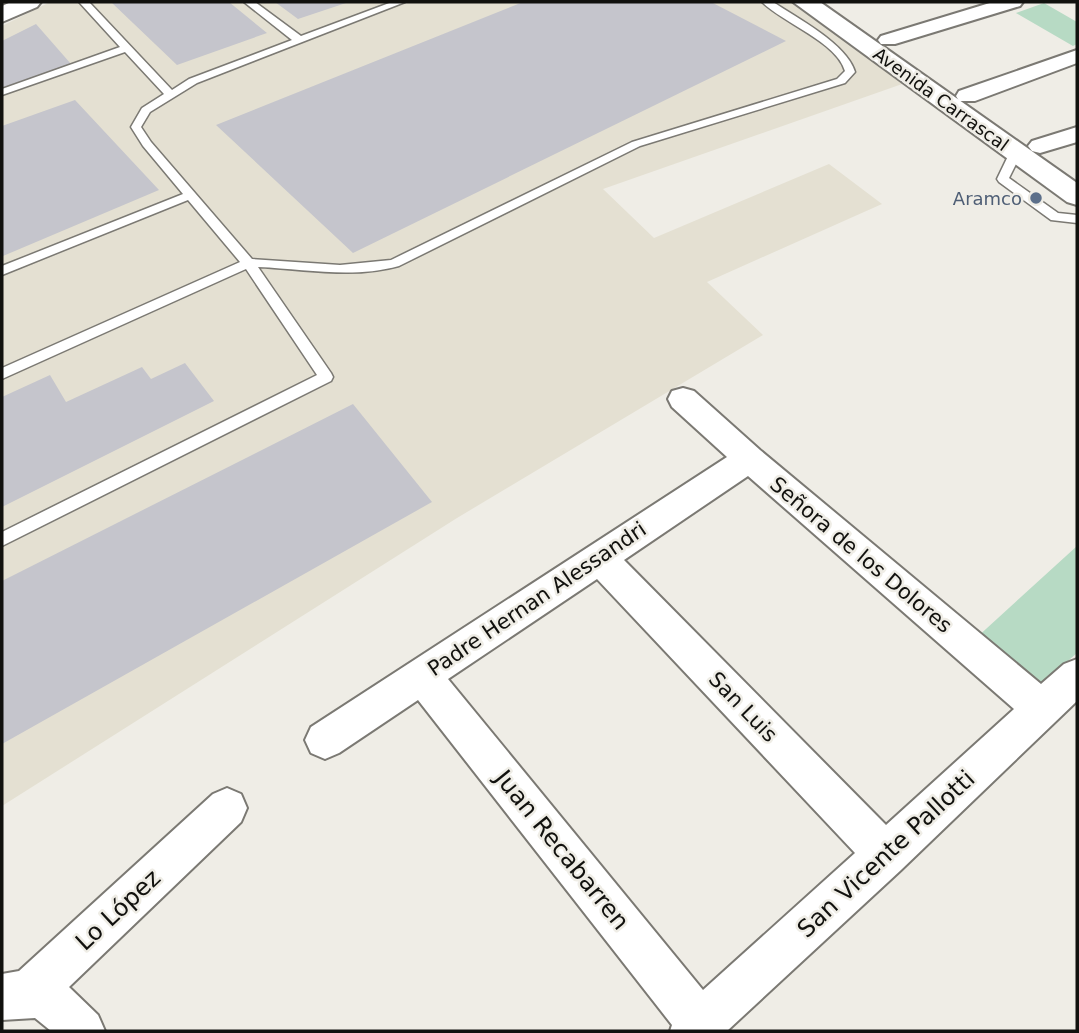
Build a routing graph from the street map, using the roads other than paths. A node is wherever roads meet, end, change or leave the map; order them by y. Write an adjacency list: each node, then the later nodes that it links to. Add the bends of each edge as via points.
1 (29, 2): 9 (main road)
2 (84, 2): 12 (lane)
3 (248, 2): 10 (lane)
4 (400, 2): 10 (lane)
5 (767, 2): 23 (lane, via 826,43 847,61 850,72 841,81 636,144 395,263 346,270)
6 (805, 2): 18 (main road, Avenida Carrascal)
7 (835, 2): 11 (main road, Avenida Carrascal)
8 (1013, 2): 11 (street)
9 (2, 15)
10 (299, 40): 15 (lane)
11 (888, 40): 16 (main road, Avenida Carrascal)
12 (126, 48): 14 (lane); 15 (lane)
13 (1077, 56): 16 (street)
14 (2, 92)
15 (170, 94): 20 (lane, via 146,110 136,127)
16 (967, 96): 18 (main road, Avenida Carrascal)
17 (1077, 134): 18 (street)
18 (1028, 149): 19 (main road, Avenida Carrascal); 21 (main road, Avenida Carrascal); 22 (lane, via 1003,179 1055,217)
19 (1077, 172)
20 (190, 195): 23 (lane); 24 (lane)
21 (1077, 196)
22 (1077, 219)
23 (248, 263): 25 (lane); 28 (lane, via 326,377)
24 (2, 271)
25 (2, 374)
26 (683, 399): 27 (street, Señora de los Dolores)
27 (749, 459): 29 (street, Padre Hernan Alessandri); 32 (street, Señora de los Dolores)
28 (2, 538)
29 (599, 558): 30 (street, Padre Hernan Alessandri); 35 (street, San Luis)
30 (422, 676): 33 (street, Padre Hernan Alessandri); 37 (street, Juan Recabarren)
31 (1077, 676): 32 (street, San Vicente Pallotti)
32 (1041, 708): 35 (street, San Vicente Pallotti)
33 (325, 740)
34 (228, 808): 36 (street, Lo López)
35 (886, 855): 37 (street, San Vicente Pallotti)
36 (15, 996): 38 (street, via 45,998 60,1006)
37 (697, 1028)
38 (82, 1031)

